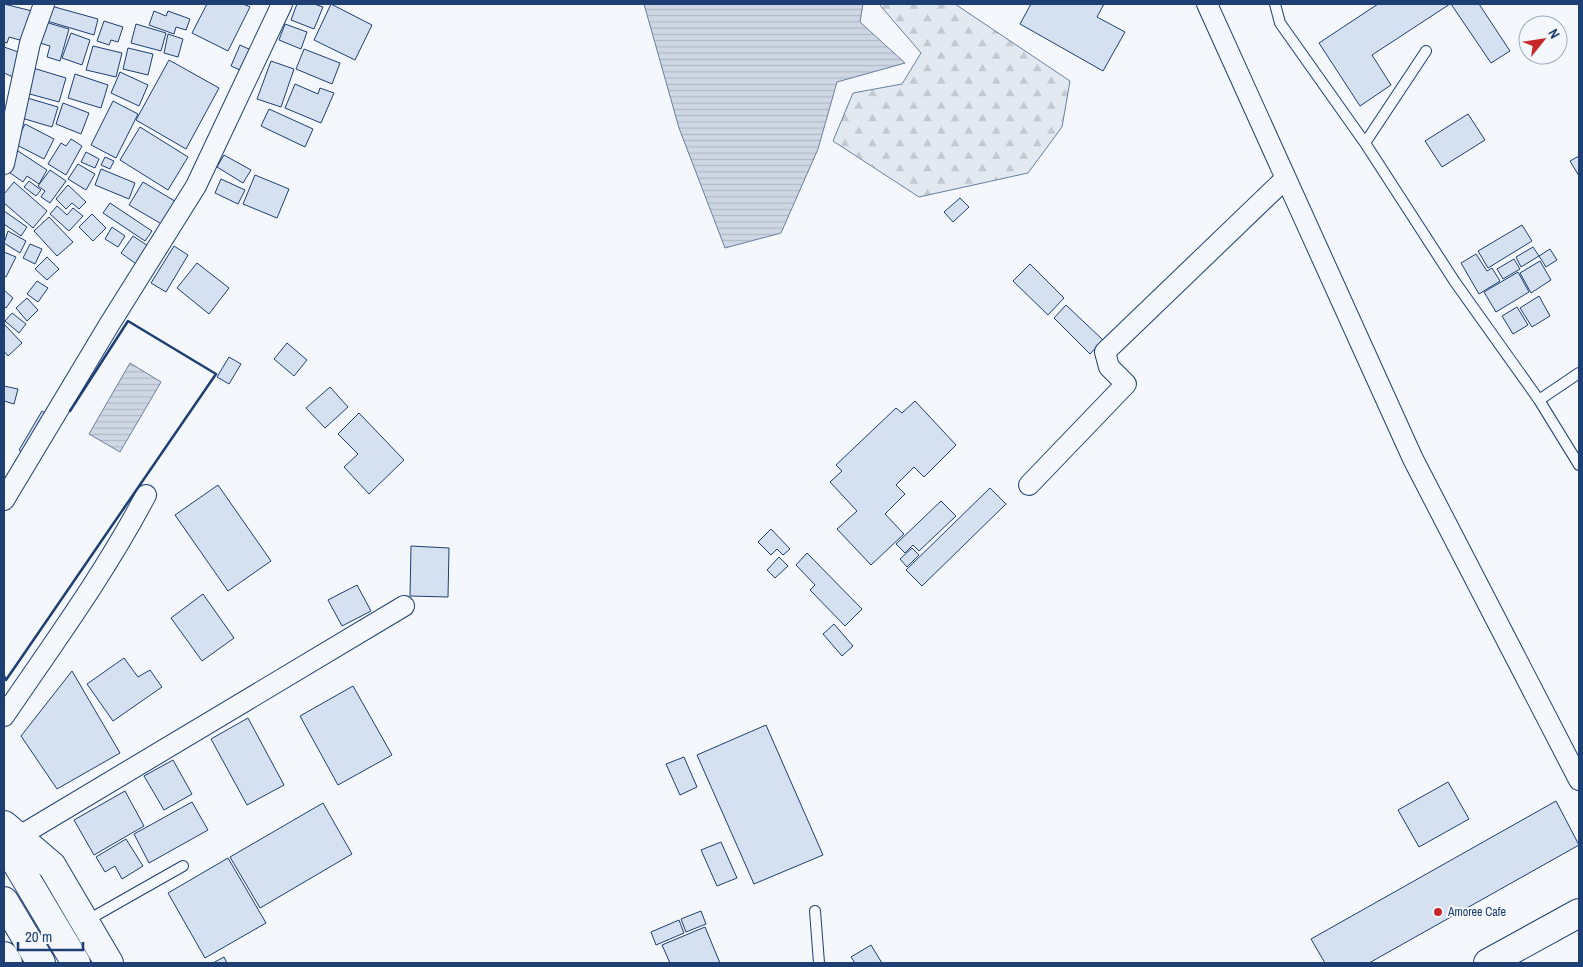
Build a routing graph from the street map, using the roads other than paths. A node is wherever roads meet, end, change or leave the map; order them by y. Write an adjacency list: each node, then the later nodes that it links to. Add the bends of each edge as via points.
1 (44, 4): 7 (street, via 30,43)
2 (282, 4): 14 (street, via 196,186)
3 (1207, 4): 8 (street)
4 (1275, 4): 6 (lane, via 1280,23)
5 (1426, 51): 6 (lane)
6 (1364, 143): 10 (lane, via 1455,282)
7 (4, 164)
8 (1286, 178): 12 (street, via 1105,352 1110,367 1126,384); 17 (street, via 1413,459)
9 (1579, 373): 10 (lane)
10 (1539, 400): 11 (lane)
11 (1579, 465)
12 (1029, 486)
13 (146, 495): 16 (street, via 101,573)
14 (4, 500)
15 (404, 606): 18 (street)
16 (4, 716)
17 (1579, 780)
18 (8, 834): 23 (main road, via 52,866); 27 (main road)
19 (183, 866): 23 (lane)
20 (4, 901): 26 (main road)
21 (815, 911): 29 (lane)
22 (1579, 913): 30 (main road)
23 (85, 922): 28 (main road)
24 (4, 956): 25 (main road)
25 (8, 963)
26 (41, 963)
27 (76, 963)
28 (109, 963)
29 (819, 963)
30 (1488, 963)

